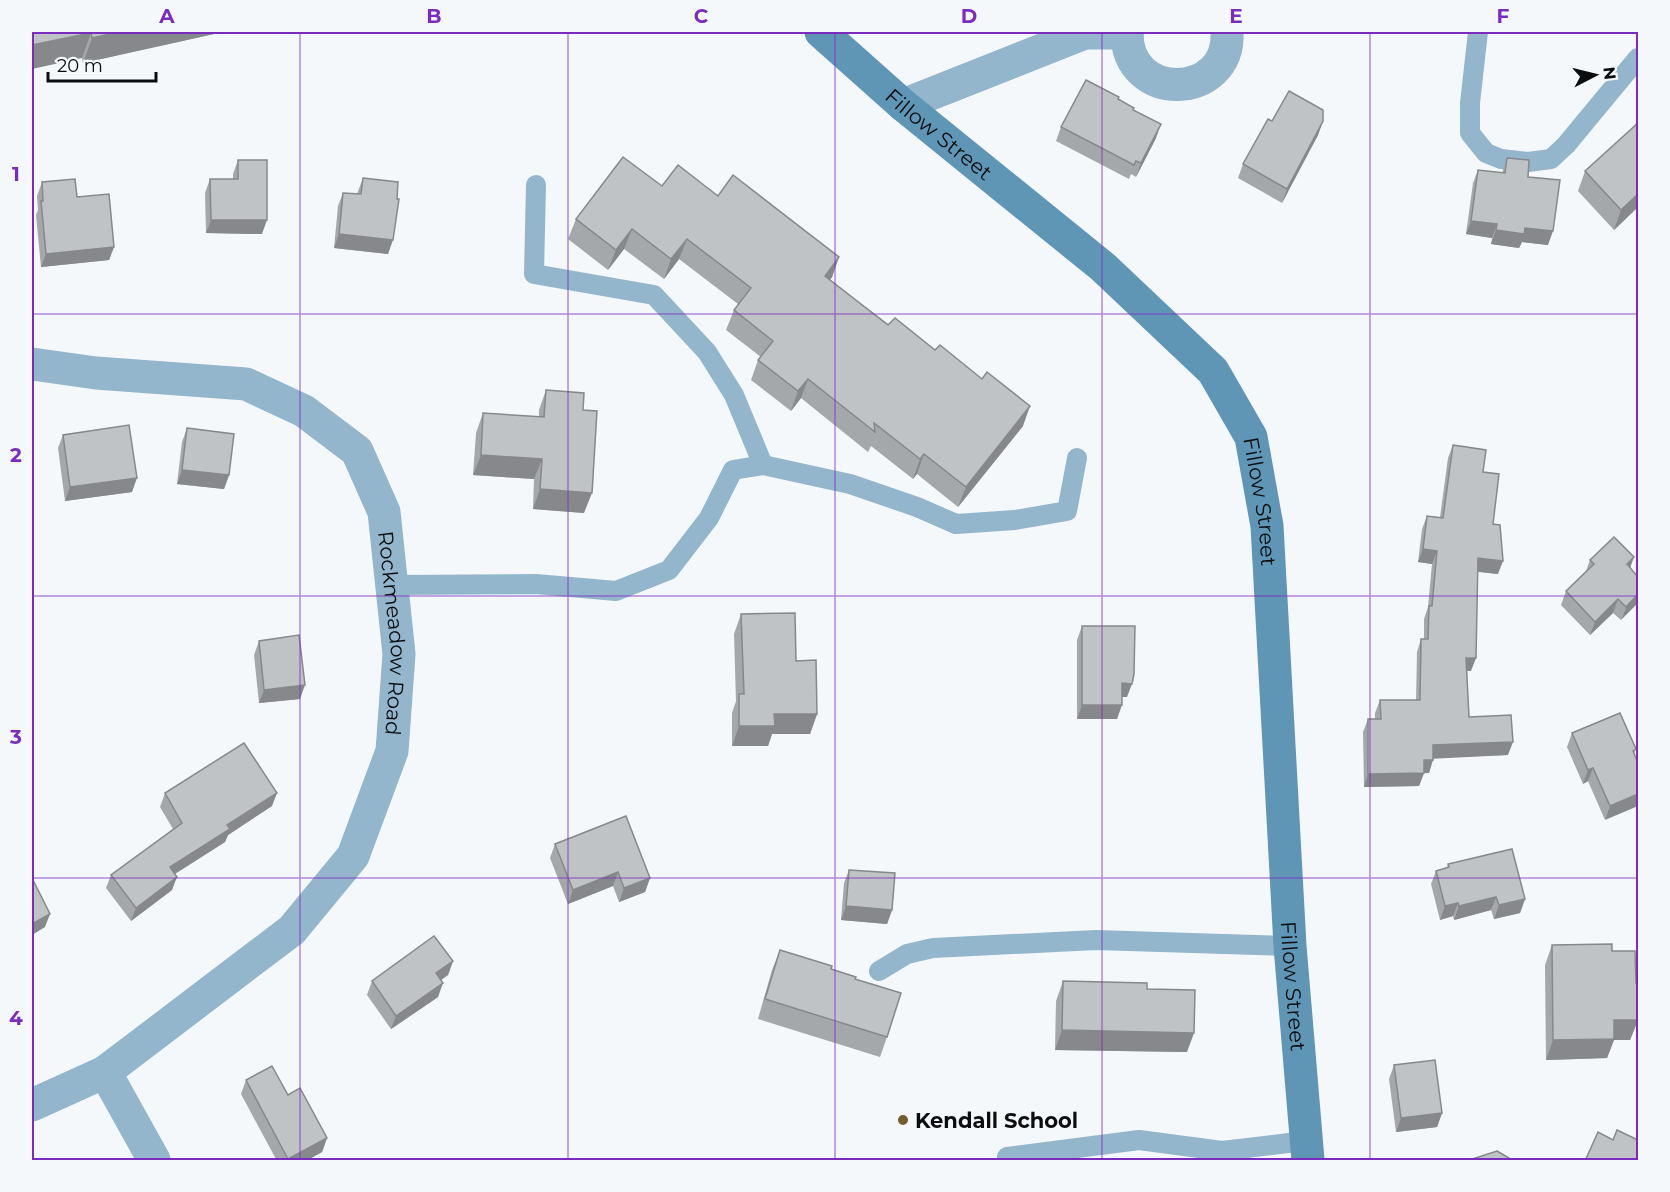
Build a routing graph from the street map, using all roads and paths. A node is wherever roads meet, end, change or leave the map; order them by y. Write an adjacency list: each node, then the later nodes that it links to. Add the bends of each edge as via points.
1 (821, 32): 6 (street, Fillow Street)
2 (1127, 32): 3 (street, via 1130,53 1140,70 1156,81 1176,85 1194,82 1211,71 1226,46); 6 (street, via 1085,33)
3 (1227, 32)
4 (1478, 32): 5 (lane, via 1470,133 1486,153 1501,159 1551,159)
5 (1638, 58)
6 (903, 105): 12 (street, Fillow Street, via 1103,267 1213,370 1251,437 1267,526)
7 (536, 184): 10 (lane, via 534,274 654,295 707,352 734,395)
8 (32, 364): 11 (street, Rockmeadow Road, via 96,373 246,384 304,411 357,451 384,512)
9 (1077, 458): 10 (lane, via 1067,511 956,524 850,484)
10 (763, 465): 11 (lane, via 733,470 709,518 669,570 616,591 536,584)
11 (392, 585): 14 (street, Rockmeadow Road, via 399,654 392,751 353,856 292,930)
12 (1290, 946): 13 (lane, via 1096,940 933,948 908,954); 16 (street, Fillow Street)
13 (879, 971)
14 (105, 1072): 15 (street, Rockmeadow Road); 17 (street)
15 (32, 1105)
16 (1307, 1151): 18 (lane, via 1222,1151 1139,1140 1007,1157)
17 (154, 1161)
18 (1008, 1161)

